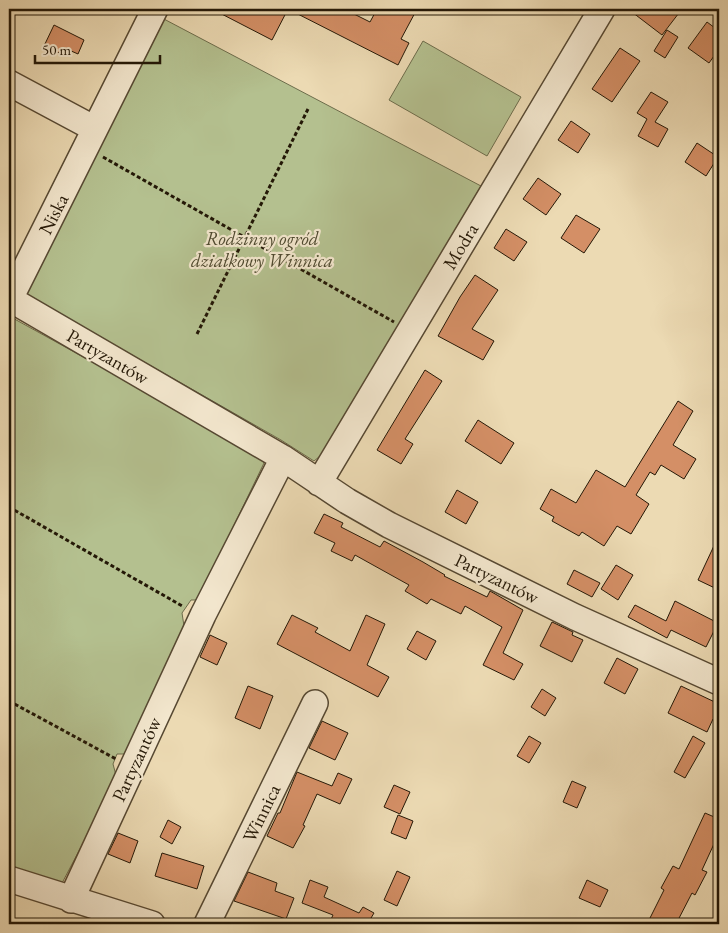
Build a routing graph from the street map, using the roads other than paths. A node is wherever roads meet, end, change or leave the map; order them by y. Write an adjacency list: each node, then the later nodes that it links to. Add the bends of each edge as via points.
1 (156, 9): 4 (street, Niska)
2 (602, 9): 7 (street, Modra)
3 (9, 83): 4 (street)
4 (90, 138): 5 (street, Niska)
5 (10, 299): 6 (street, Partyzantów)
6 (284, 458): 7 (street, Partyzantów); 11 (street, Partyzantów, via 203,615)
7 (319, 482): 8 (street, Partyzantów, via 398,530 575,617)
8 (719, 682)
9 (316, 702): 13 (street, Winnica)
10 (9, 879): 11 (street)
11 (71, 900): 12 (street)
12 (152, 924)
13 (207, 924)

